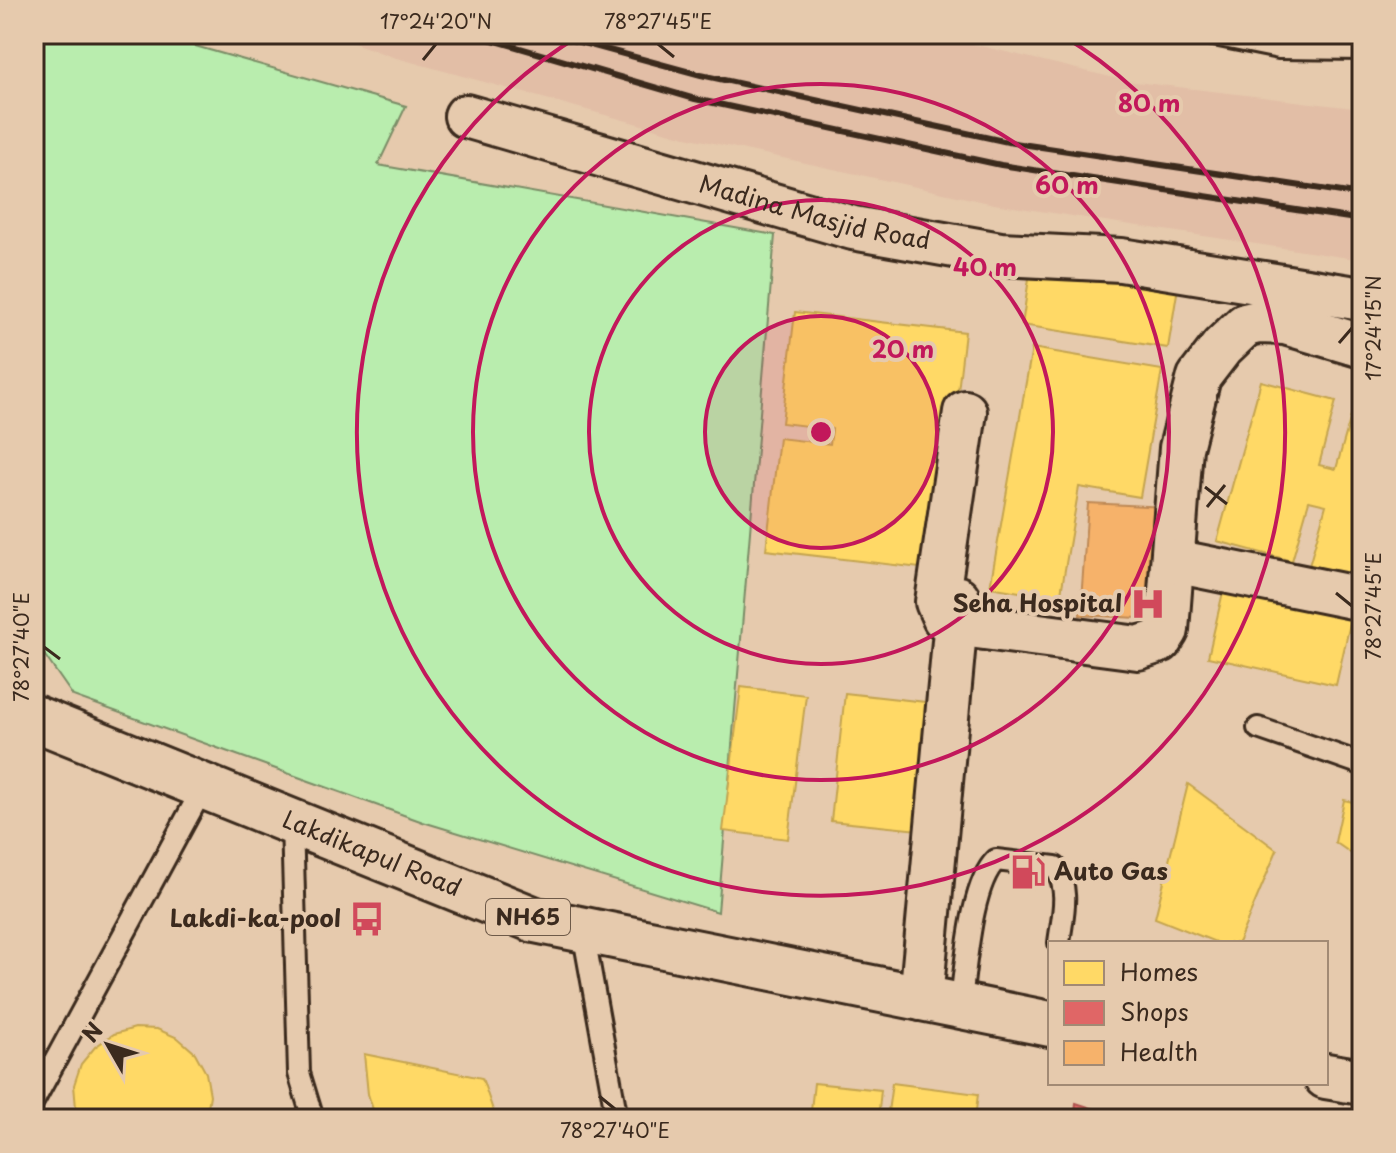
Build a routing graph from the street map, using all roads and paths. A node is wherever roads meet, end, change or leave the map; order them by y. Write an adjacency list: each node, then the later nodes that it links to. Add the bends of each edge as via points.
1 (1209, 34): 2 (lane, via 1279,48)
2 (1362, 49)
3 (466, 116): 4 (street, Madina Masjid Road, via 853,228 1000,254 1121,260)
4 (1362, 299)
5 (1362, 346): 7 (street, via 1285,323 1258,322 1245,325 1222,347 1199,377 1181,448)
6 (976, 405): 9 (street)
7 (1174, 561): 8 (street); 9 (street, via 1167,630 1148,647)
8 (1362, 599)
9 (954, 624): 17 (street)
10 (34, 718): 13 (highway, Lakdikapul Road / NH65)
11 (1258, 728): 12 (lane)
12 (1362, 764)
13 (204, 786): 14 (highway, Lakdikapul Road / NH65); 21 (lane)
14 (292, 822): 15 (highway, Lakdikapul Road / NH65, via 535,920); 22 (lane, via 299,1073)
15 (583, 931): 17 (highway, Lakdikapul Road / NH65); 23 (lane)
16 (1059, 941): 17 (lane, via 1065,893 1055,867 996,860 987,868)
17 (940, 1003): 18 (highway, Lakdikapul Road / NH65)
18 (1048, 1024)
19 (1328, 1076): 20 (highway)
20 (1362, 1082)
21 (34, 1100)
22 (313, 1119)
23 (617, 1119)

